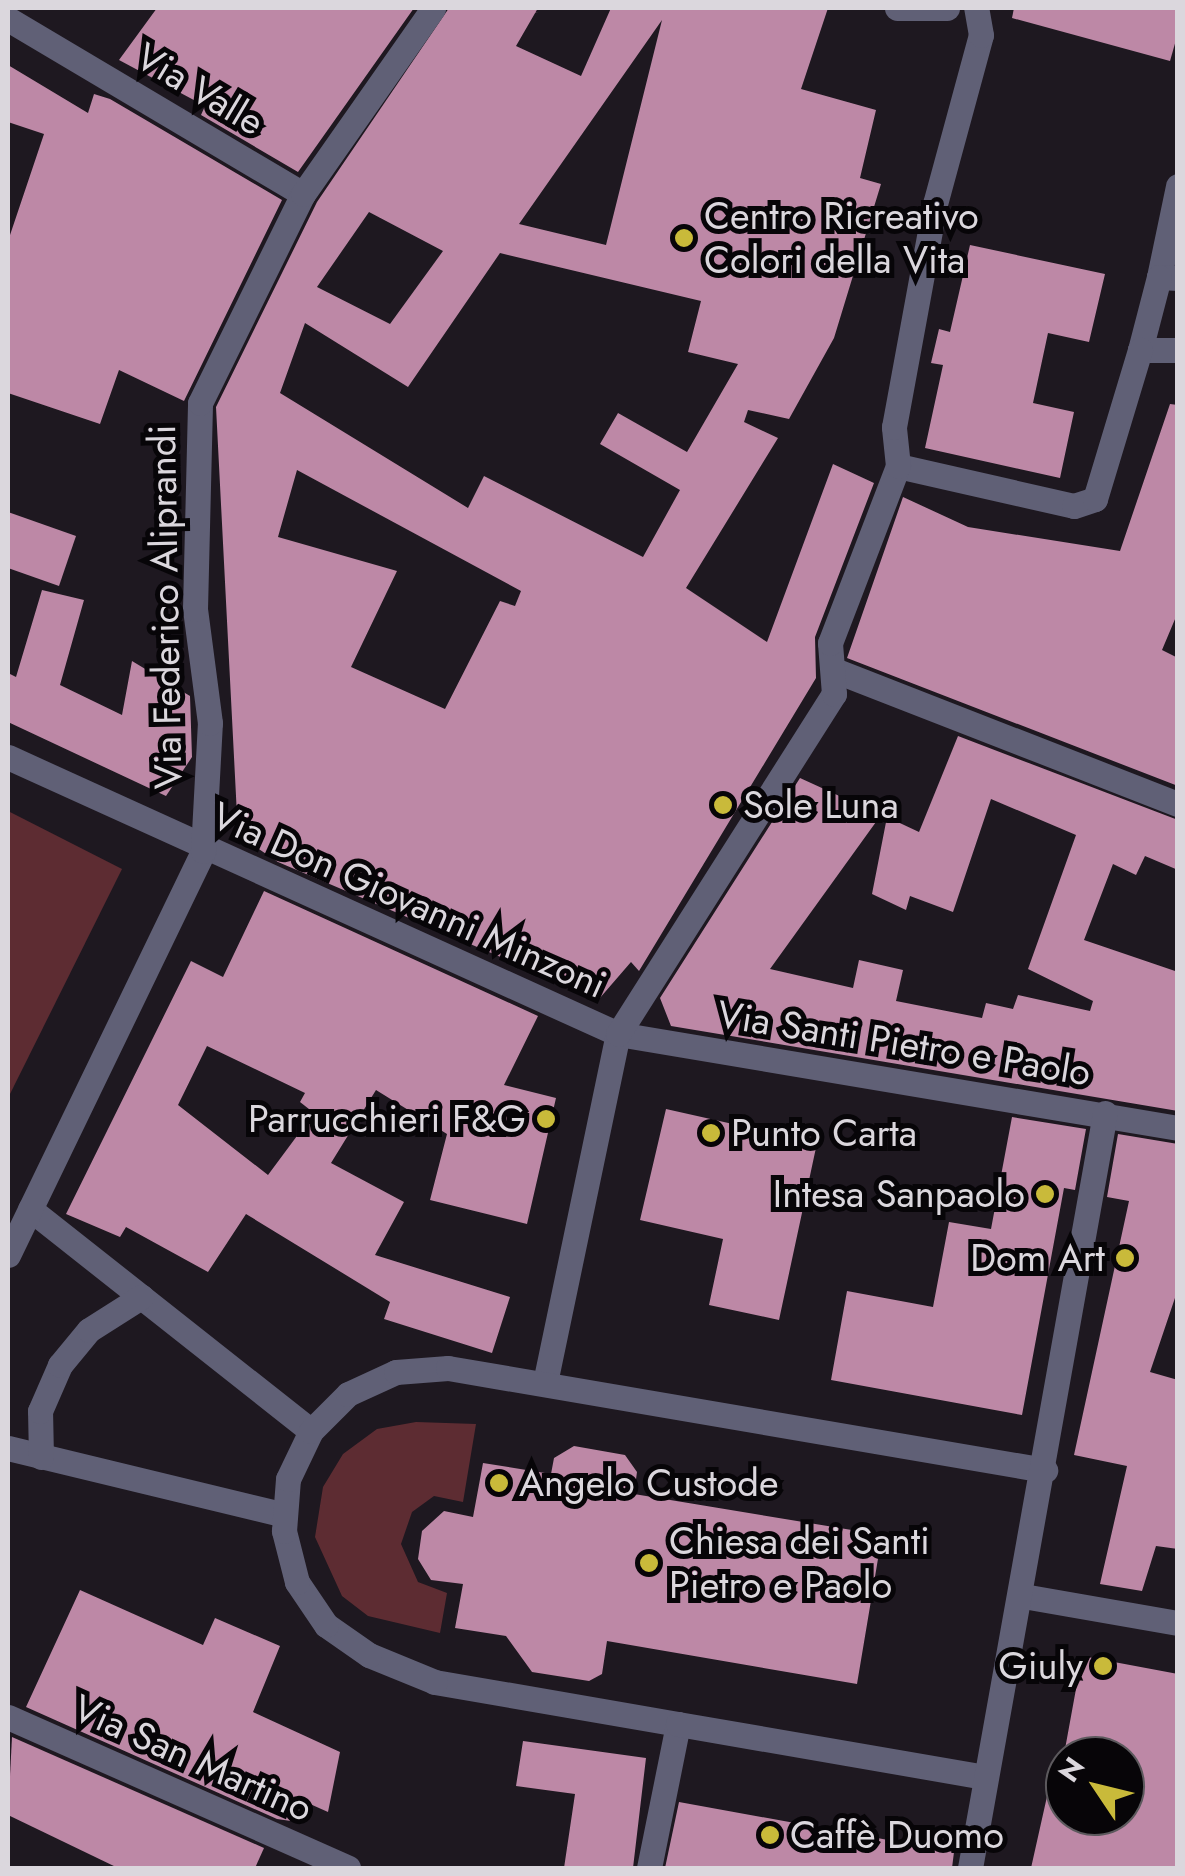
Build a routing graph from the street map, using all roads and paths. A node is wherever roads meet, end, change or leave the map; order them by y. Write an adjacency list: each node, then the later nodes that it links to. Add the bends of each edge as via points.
1 (432, 8): 7 (street, Via Federico Aliprandi)
2 (897, 8): 3 (street)
3 (947, 8)
4 (976, 8): 11 (street, via 981,35 936,204 894,427)
5 (8, 19): 7 (street, Via Valle)
6 (1178, 186): 8 (street)
7 (304, 194): 15 (street, Via Federico Aliprandi, via 200,403 196,609 210,724)
8 (1168, 277): 9 (street)
9 (1140, 350): 10 (street); 11 (street, via 1095,499 1074,506)
10 (1178, 350)
11 (898, 466): 12 (street, via 830,642)
12 (834, 670): 14 (street); 16 (street, via 822,726)
13 (8, 757): 15 (street, Via Don Giovanni Minzoni)
14 (1178, 804)
15 (203, 851): 16 (street, Via Don Giovanni Minzoni); 19 (street)
16 (618, 1034): 17 (street, Via Santi Pietro e Paolo); 22 (street)
17 (1105, 1114): 18 (street, Via Santi Pietro e Paolo); 26 (street)
18 (1178, 1128)
19 (30, 1209): 20 (street); 21 (street)
20 (8, 1254)
21 (141, 1297): 23 (street); 25 (street, via 89,1330 60,1365 40,1411)
22 (546, 1378): 23 (street, via 396,1372 348,1394); 26 (street)
23 (311, 1431): 27 (street, via 288,1478)
24 (8, 1448): 25 (street)
25 (42, 1456): 27 (street)
26 (1045, 1470): 28 (street)
27 (285, 1515): 31 (street, via 297,1582 326,1625 369,1655 435,1682)
28 (1022, 1596): 29 (street); 32 (street)
29 (1178, 1623)
30 (8, 1716): 33 (street, Via San Martino)
31 (678, 1724): 32 (street); 34 (street)
32 (986, 1777): 35 (street)
33 (348, 1868)
34 (648, 1868)
35 (970, 1868)

